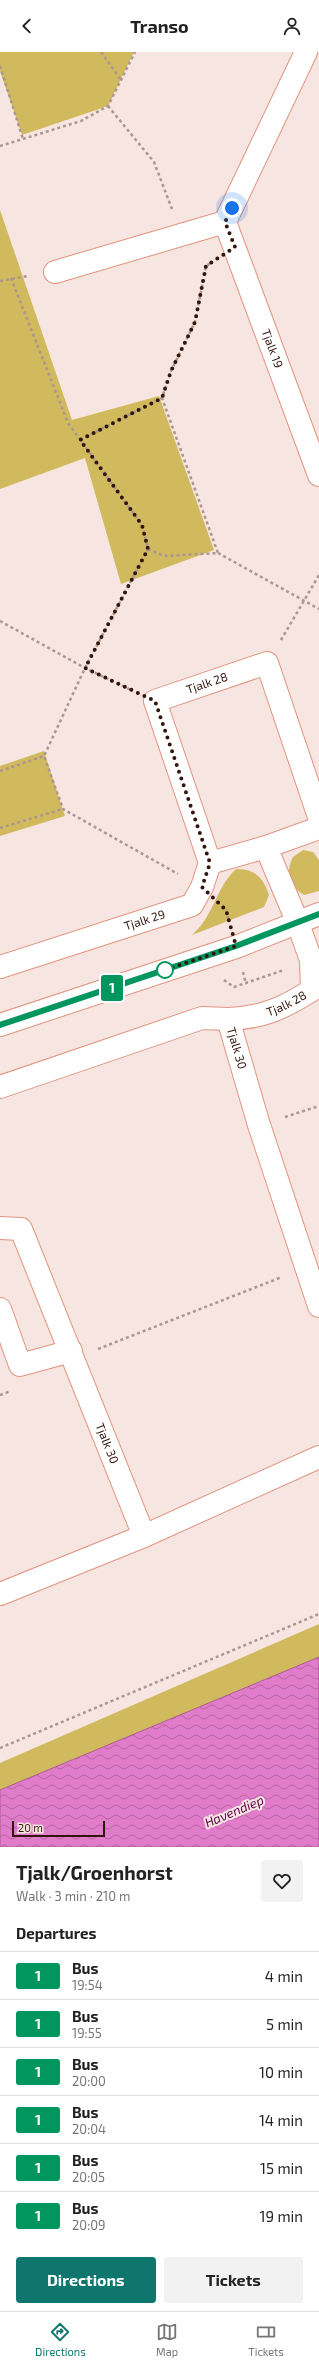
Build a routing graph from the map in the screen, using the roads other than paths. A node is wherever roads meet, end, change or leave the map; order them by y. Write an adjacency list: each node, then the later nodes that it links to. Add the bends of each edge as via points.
1 (306, 52): 2 (street)
2 (225, 222): 3 (street); 4 (street, Tjalk 19)
3 (54, 272)
4 (319, 475)
5 (319, 817): 8 (street, Tjalk 28, via 267,663 155,701)
6 (319, 828): 7 (street)
7 (266, 847): 8 (street); 10 (street, Tjalk 28)
8 (210, 863): 11 (street, Tjalk 29, via 202,887 192,904)
9 (319, 914): 10 (street)
10 (297, 921): 12 (street, Tjalk 28, via 311,960 312,990 290,1004 252,1018); 13 (street, via 236,946)
11 (0, 967)
12 (228, 1019): 14 (street, Tjalk 30, via 202,1018); 16 (street, Tjalk 30, via 259,1125)
13 (0, 1025)
14 (0, 1087)
15 (0, 1228): 18 (street, Tjalk 30, via 21,1229)
16 (319, 1306)
17 (0, 1309): 18 (street, via 20,1365)
18 (72, 1355): 20 (street, Tjalk 30)
19 (319, 1457): 20 (street)
20 (144, 1536): 21 (street)
21 (0, 1594)

